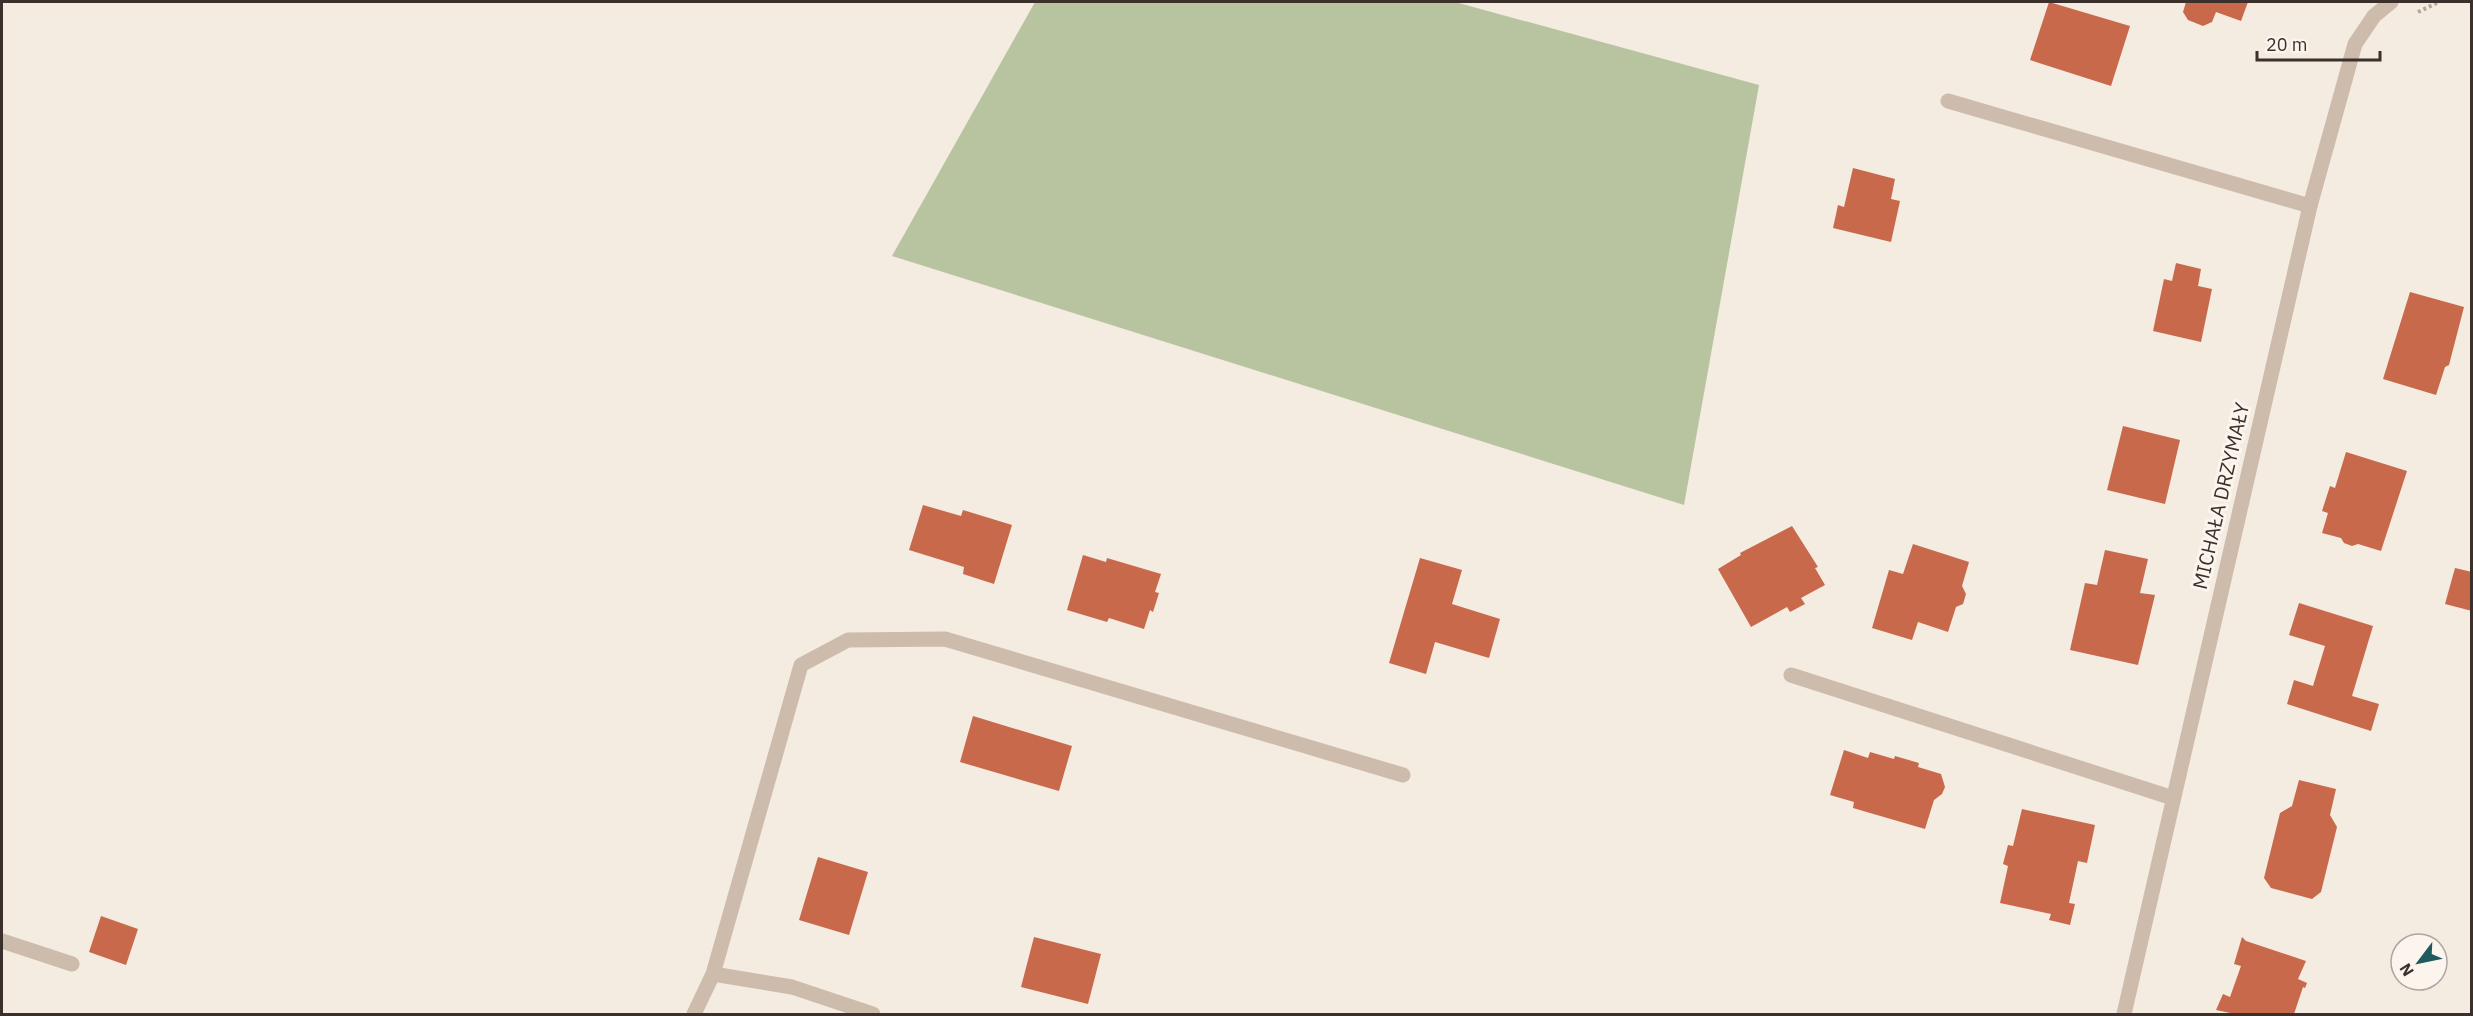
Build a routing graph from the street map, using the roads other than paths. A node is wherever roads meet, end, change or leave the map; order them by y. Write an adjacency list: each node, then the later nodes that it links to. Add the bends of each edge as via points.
1 (2391, 2): 3 (street, MICHAŁA DRZYMAŁY, via 2374,16 2355,44)
2 (1948, 100): 3 (street)
3 (2310, 206): 6 (street, MICHAŁA DRZYMAŁY)
4 (1791, 675): 6 (street)
5 (1403, 775): 9 (street, via 945,639 848,640 801,665)
6 (2173, 798): 12 (street, MICHAŁA DRZYMAŁY)
7 (2, 941): 8 (street)
8 (72, 964)
9 (713, 974): 10 (street); 11 (street, via 792,987)
10 (694, 1014)
11 (873, 1014)
12 (2124, 1014)

